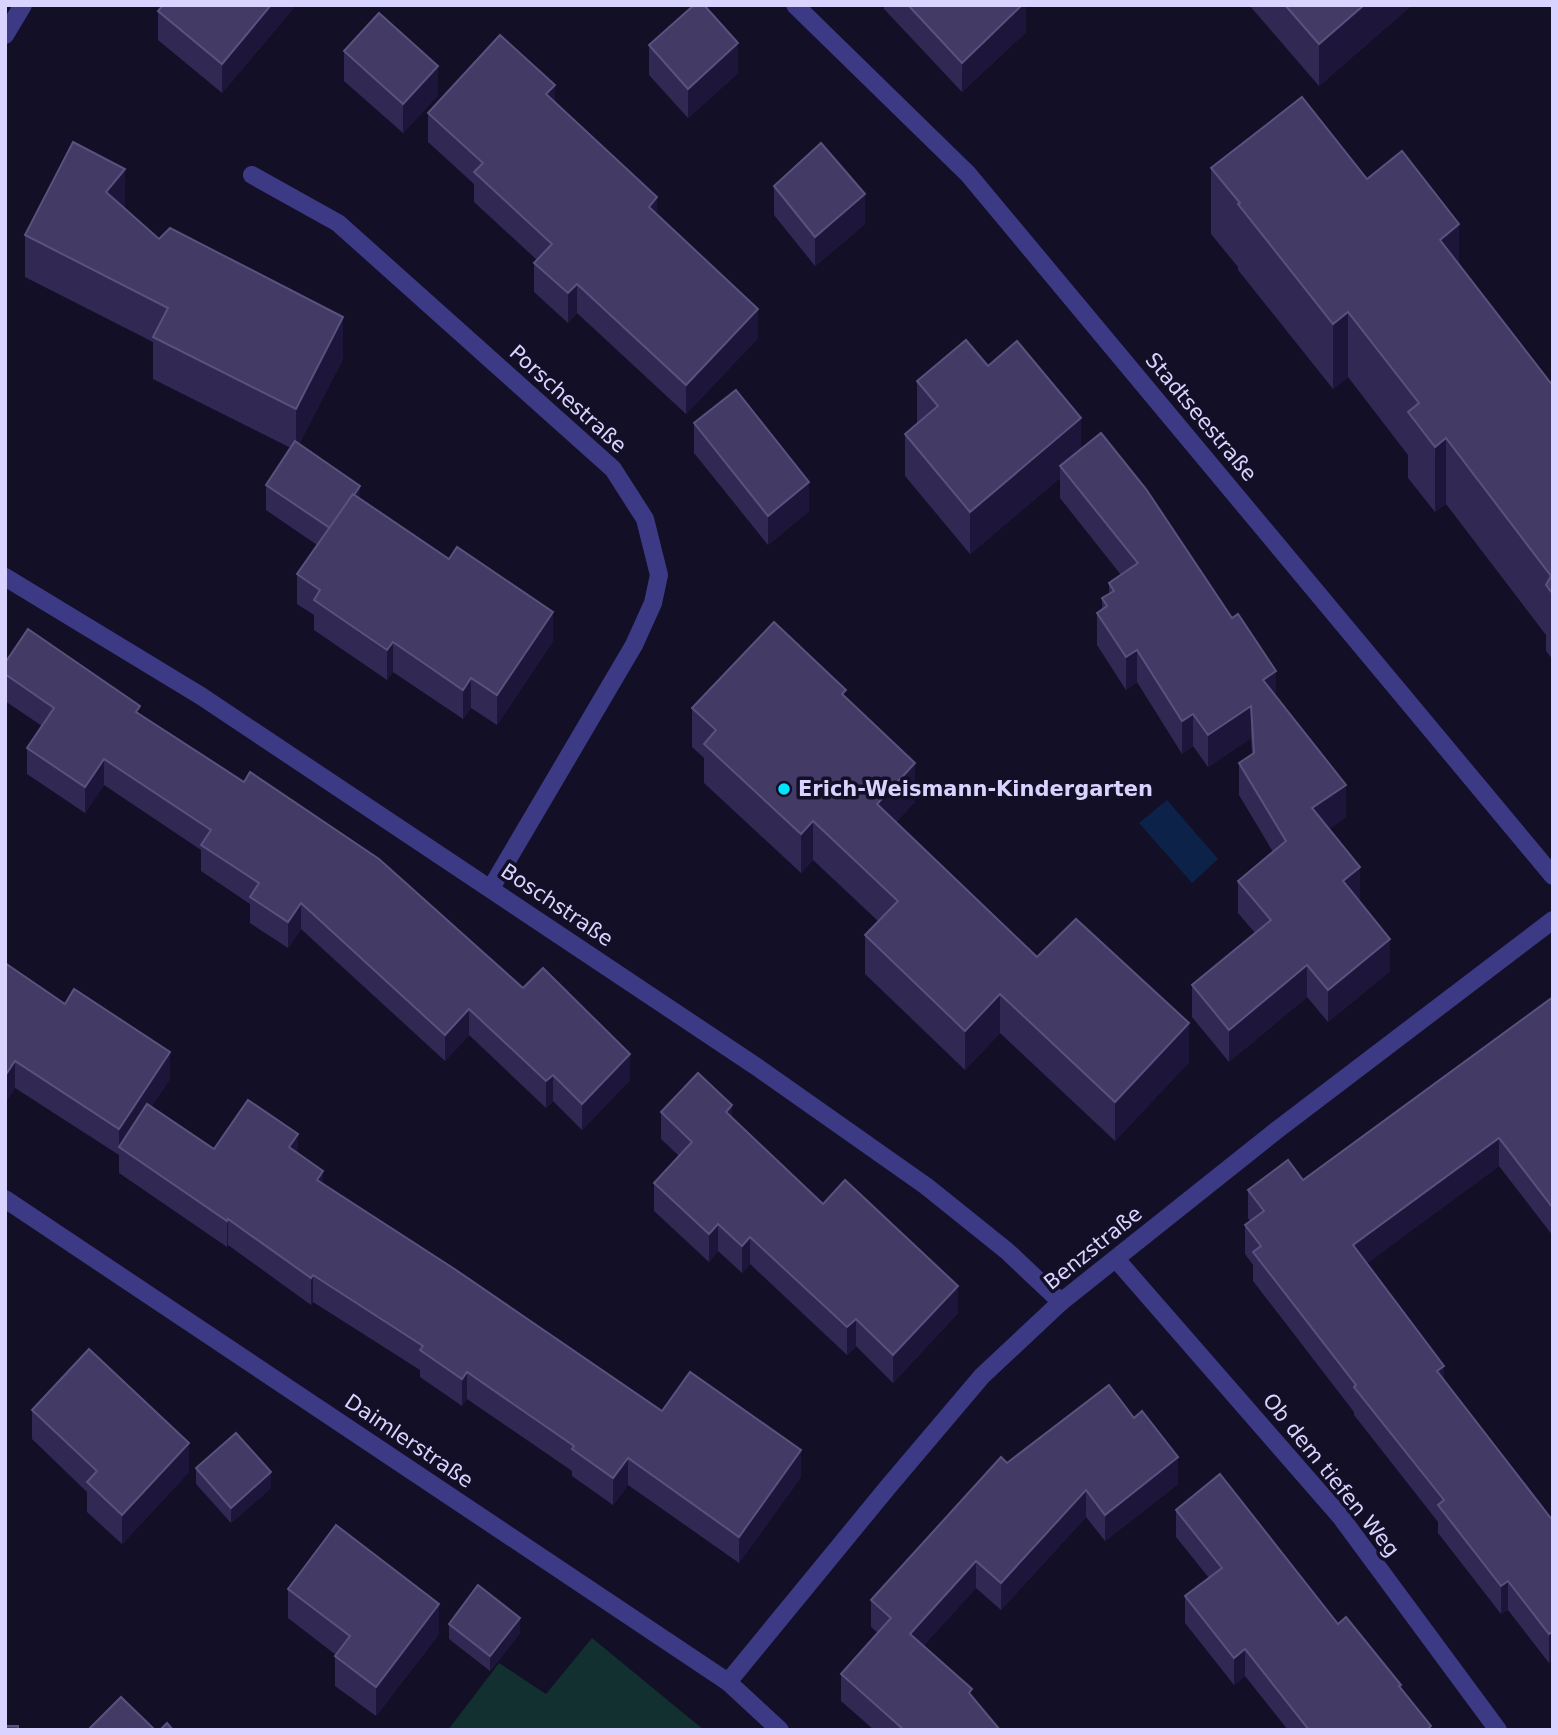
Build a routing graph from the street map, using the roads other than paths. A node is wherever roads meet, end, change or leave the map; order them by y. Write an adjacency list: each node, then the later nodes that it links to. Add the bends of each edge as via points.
1 (23, 5): 3 (street)
2 (794, 5): 6 (street, Stadtseestraße, via 968,174)
3 (5, 35)
4 (252, 175): 7 (street, Porschestraße, via 338,223 613,469 645,519 659,575 653,603 634,645)
5 (5, 577): 7 (street, Boschstraße, via 201,696)
6 (1553, 876)
7 (491, 888): 11 (street, Boschstraße, via 926,1186)
8 (1553, 920): 10 (street, Benzstraße)
9 (5, 1199): 12 (street, Daimlerstraße)
10 (1116, 1259): 11 (street, Benzstraße); 14 (street, Ob dem tiefen Weg, via 1340,1516)
11 (1061, 1302): 12 (street, Benzstraße, via 982,1376)
12 (728, 1682): 13 (street, Daimlerstraße)
13 (780, 1730)
14 (1498, 1730)

